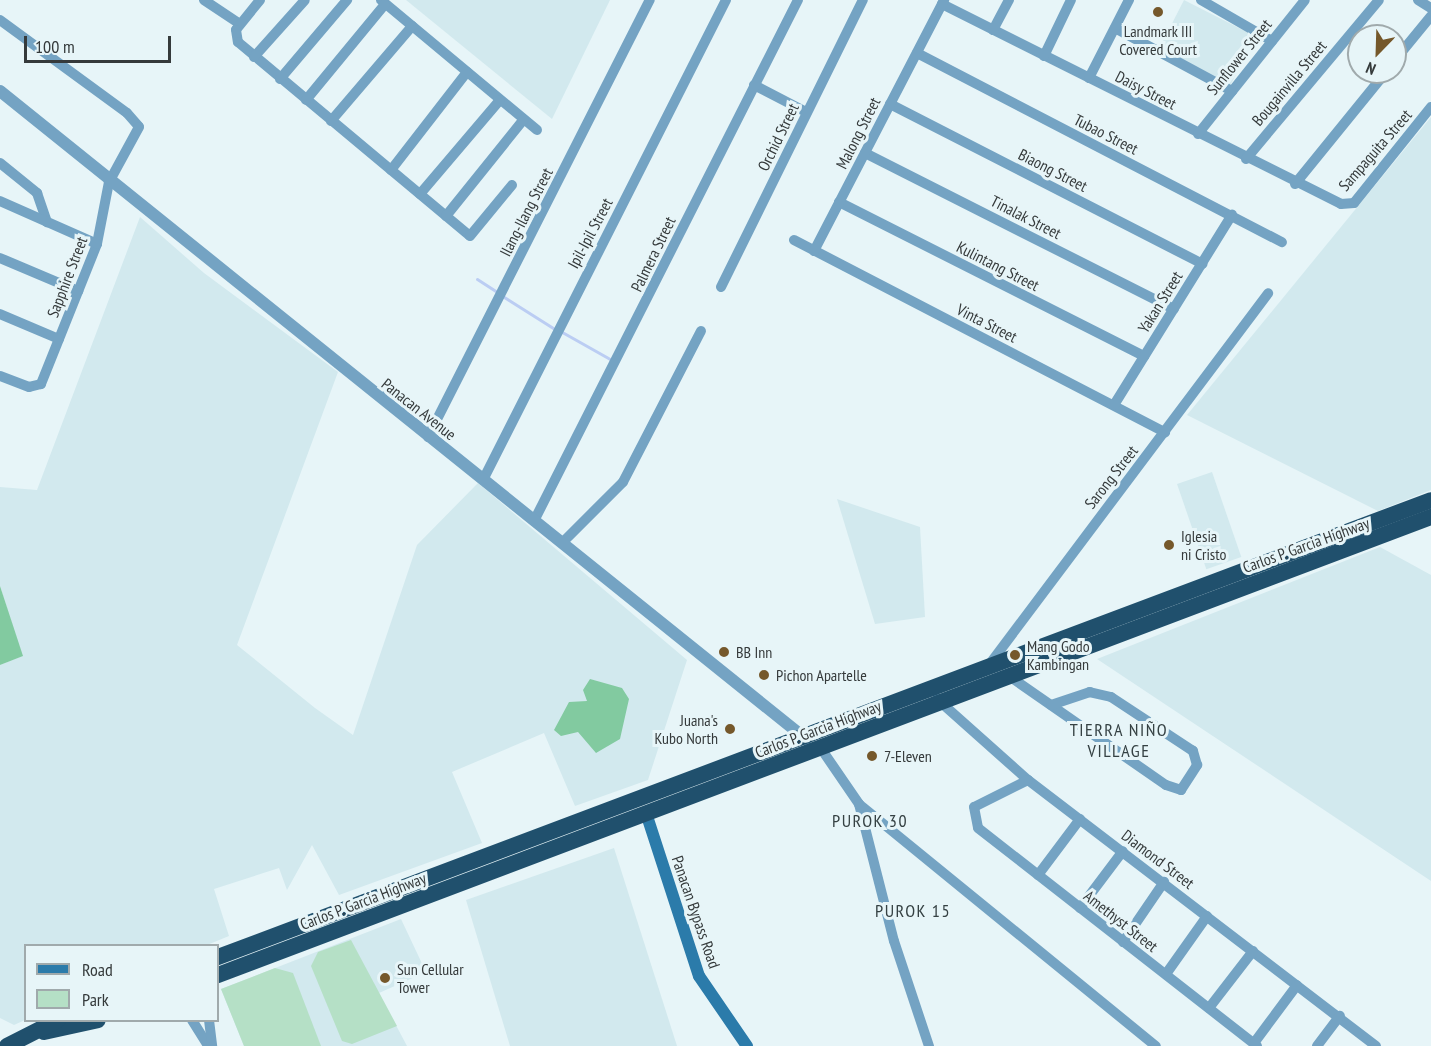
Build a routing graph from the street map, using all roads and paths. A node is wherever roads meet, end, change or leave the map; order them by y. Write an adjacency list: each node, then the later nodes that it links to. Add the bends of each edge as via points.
1 (204, 0): 21 (street)
2 (260, 0): 21 (street)
3 (305, 0): 29 (street)
4 (347, 0): 32 (street)
5 (650, 0): 77 (street, Ilang-Ilang Street)
6 (726, 0): 78 (street, Ipil-Ipil Street)
7 (798, 0): 34 (street, Palmera Street)
8 (863, 0): 41 (street, Orchid Street)
9 (1009, 0): 24 (street)
10 (1071, 0): 28 (street)
11 (1129, 0): 23 (street)
12 (1201, 0): 25 (street)
13 (1305, 0): 25 (street, Sunflower Street)
14 (1379, 0): 47 (street, Bougainvilla Street)
15 (1418, 0): 18 (street)
16 (383, 2): 22 (street); 37 (street)
17 (943, 2): 24 (street, Daisy Street); 27 (street, Malong Street)
18 (1431, 8)
19 (1431, 16): 26 (street)
20 (0, 20): 50 (street, via 135,120 138,134)
21 (240, 24): 29 (street, via 236,37)
22 (412, 26): 30 (street); 43 (street)
23 (1115, 28): 31 (street); 36 (street)
24 (993, 30): 28 (street, Daisy Street)
25 (1272, 41): 36 (street, Sunflower Street)
26 (1407, 45)
27 (917, 53): 39 (street, Malong Street); 58 (street, Tubao Street)
28 (1044, 56): 31 (street, Daisy Street)
29 (254, 57): 32 (street)
30 (467, 72): 38 (street); 49 (street)
31 (1089, 78): 45 (street, Daisy Street)
32 (280, 79): 37 (street)
33 (1376, 84): 51 (street)
34 (754, 85): 41 (street); 81 (street, Palmera Street)
35 (0, 91): 50 (street, Panacan Avenue)
36 (1232, 91): 45 (street, Sunflower Street)
37 (306, 100): 43 (street)
38 (501, 100): 42 (street); 53 (street)
39 (890, 104): 46 (street, Malong Street); 65 (street, Biaong Street)
40 (1431, 107): 56 (street, Sampaguita Street, via 1354,202)
41 (806, 112): 66 (street, Orchid Street)
42 (524, 119): 44 (street); 57 (street)
43 (331, 121): 49 (street)
44 (537, 130)
45 (1198, 134): 47 (street, Daisy Street)
46 (865, 153): 55 (street, Malong Street); 69 (street, Tinalak Street)
47 (1246, 159): 51 (street, Daisy Street)
48 (0, 163): 59 (street, via 37,193)
49 (391, 170): 53 (street)
50 (109, 182): 62 (street, Sapphire Street); 77 (street, Panacan Avenue)
51 (1295, 184): 56 (street, Daisy Street)
52 (512, 185): 57 (street, via 470,236)
53 (420, 195): 57 (street)
54 (0, 201): 59 (street)
55 (839, 202): 63 (street, Malong Street); 73 (street, Kulintang Street)
56 (1337, 203)
57 (446, 216)
58 (1232, 216): 61 (street, Tubao Street); 65 (street, Yakan Street)
59 (47, 222): 62 (street)
60 (794, 240): 63 (street, Vinta Street)
61 (1282, 242)
62 (97, 244): 67 (street, Sapphire Street)
63 (814, 251): 75 (street, Vinta Street)
64 (0, 258): 67 (street)
65 (1202, 264): 69 (street, Yakan Street)
66 (721, 287)
67 (78, 291): 72 (street, Sapphire Street)
68 (1268, 293): 76 (street, Sarong Street)
69 (1174, 309): 73 (street, Yakan Street)
70 (0, 314): 72 (street)
71 (701, 331): 82 (street, via 623,482)
72 (59, 339): 74 (street, Sapphire Street, via 44,380 28,387)
73 (1144, 356): 75 (street, Yakan Street)
74 (0, 376)
75 (1114, 405): 76 (street, Vinta Street)
76 (1166, 432): 83 (street, Sarong Street)
77 (428, 437): 78 (street, Panacan Avenue)
78 (483, 480): 81 (street, Panacan Avenue)
79 (1431, 500): 83 (highway, Carlos P. Garcia Highway)
80 (1431, 517): 83 (highway, Carlos P. Garcia Highway)
81 (534, 520): 82 (street, Panacan Avenue)
82 (562, 543): 86 (street, Panacan Avenue)
83 (997, 675): 84 (highway, Carlos P. Garcia Highway); 85 (street)
84 (936, 695): 86 (highway, Carlos P. Garcia Highway); 87 (highway, Carlos P. Garcia Highway); 89 (street, Diamond Street)
85 (1051, 705): 85 (street, via 1172,788 1181,790 1197,765 1193,751 1111,697 1090,692)
86 (802, 737): 87 (street, Panacan Avenue); 88 (highway, Carlos P. Garcia Highway)
87 (820, 747): 88 (highway, Carlos P. Garcia Highway); 90 (street)
88 (725, 774): 91 (highway, Carlos P. Garcia Highway); 93 (highway, Carlos P. Garcia Highway)
89 (1028, 780): 92 (street, Diamond Street); 95 (street, Amethyst Street, via 980,801 971,816 978,828)
90 (860, 804): 117 (street, via 882,901); 118 (street)
91 (646, 813): 93 (highway, Carlos P. Garcia Highway); 116 (main road, Panacan Bypass Road, via 696,969)
92 (1080, 819): 94 (street, Diamond Street); 95 (street)
93 (563, 836): 101 (highway, Carlos P. Garcia Highway); 103 (highway, Carlos P. Garcia Highway)
94 (1122, 850): 96 (street, Diamond Street); 97 (street)
95 (1038, 875): 97 (street, Amethyst Street)
96 (1164, 882): 98 (street, Diamond Street); 99 (street)
97 (1080, 909): 99 (street, Amethyst Street)
98 (1207, 916): 100 (street, Diamond Street); 102 (street)
99 (1123, 942): 102 (street, Amethyst Street)
100 (1253, 951): 104 (street, Diamond Street); 105 (street)
101 (219, 957)
102 (1166, 974): 105 (street, Amethyst Street)
103 (219, 975)
104 (1297, 985): 106 (street, Diamond Street); 112 (street)
105 (1209, 1008): 112 (street, Amethyst Street)
106 (1340, 1016): 119 (street); 120 (street, Diamond Street)
107 (56, 1022): 111 (highway)
108 (91, 1022): 111 (highway)
109 (193, 1022): 114 (street)
110 (209, 1022): 115 (street)
111 (36, 1038): 113 (highway)
112 (1255, 1045)
113 (7, 1046)
114 (208, 1046)
115 (213, 1046)
116 (747, 1046)
117 (929, 1046)
118 (1156, 1046)
119 (1317, 1046)
120 (1376, 1046)

